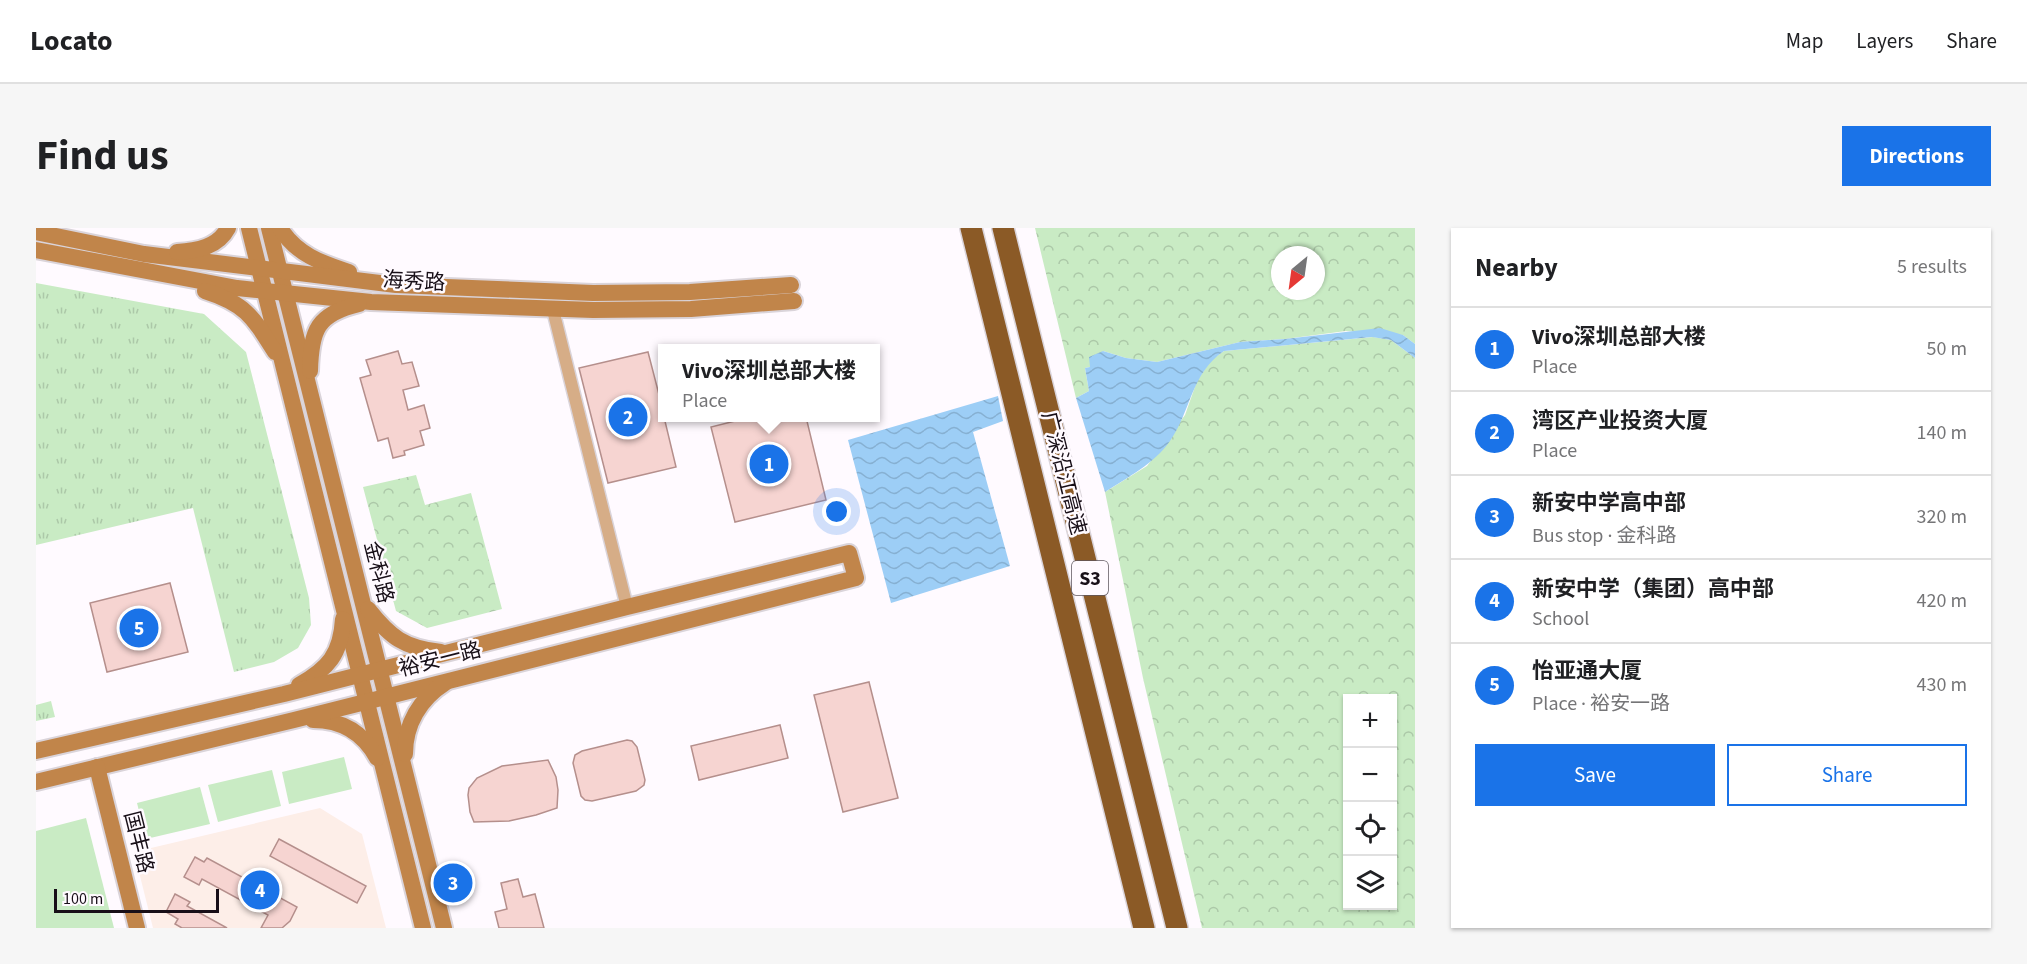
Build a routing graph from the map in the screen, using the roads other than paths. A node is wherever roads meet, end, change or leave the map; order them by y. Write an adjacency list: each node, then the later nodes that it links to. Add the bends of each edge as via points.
1 (228, 228): 9 (main road, via 220,238 202,248)
2 (249, 228): 10 (main road, 金科路)
3 (269, 228): 11 (main road, 金科路)
4 (280, 228): 13 (main road, via 298,249 315,260)
5 (972, 228): 39 (highway, 广深沿江高速 / S3)
6 (1003, 228): 40 (highway, 广深沿江高速 / S3)
7 (36, 232): 9 (main road, 海秀路)
8 (36, 250): 12 (main road, 海秀路)
9 (144, 254): 10 (main road, 海秀路)
10 (259, 268): 11 (main road, 海秀路); 14 (main road, 金科路)
11 (279, 271): 13 (main road, 海秀路); 15 (main road, 金科路)
12 (150, 273): 14 (main road, 海秀路); 18 (main road, via 236,303 252,317)
13 (396, 285): 17 (main road, 海秀路, via 593,293 793,293 691,309)
14 (264, 291): 15 (main road, 海秀路); 18 (main road, 金科路)
15 (285, 294): 16 (main road, 海秀路); 19 (main road, 金科路)
16 (371, 302): 17 (main road, 海秀路); 19 (main road, via 341,309 321,322 311,348)
17 (553, 310): 22 (street)
18 (283, 366): 21 (main road, 金科路)
19 (310, 393): 20 (main road, 金科路)
20 (363, 603): 23 (main road, via 399,641 418,649); 24 (main road, 金科路)
21 (344, 606): 25 (main road, 金科路); 27 (main road, via 341,639 333,658 318,673)
22 (627, 607): 23 (main road, 裕安一路); 26 (main road, 裕安一路, via 849,553 856,578)
23 (447, 653): 24 (main road, 裕安一路)
24 (380, 670): 25 (main road, 裕安一路); 28 (main road, 金科路)
25 (361, 675): 27 (main road, 裕安一路); 29 (main road, 金科路)
26 (453, 678): 28 (main road, 裕安一路); 33 (main road, via 435,690 414,715 406,737)
27 (284, 694): 31 (main road, 裕安一路)
28 (387, 696): 29 (main road, 裕安一路); 33 (main road, 金科路)
29 (368, 701): 30 (main road, 裕安一路); 34 (main road, 金科路)
30 (294, 720): 32 (main road, 裕安一路); 34 (main road, via 327,720 348,726 367,742)
31 (36, 751)
32 (96, 767): 35 (main road, 裕安一路); 36 (main road, 国丰路)
33 (406, 773): 38 (main road, 金科路)
34 (386, 775): 37 (main road, 金科路)
35 (36, 782)
36 (137, 928)
37 (423, 928)
38 (444, 928)
39 (1144, 928)
40 (1177, 928)

